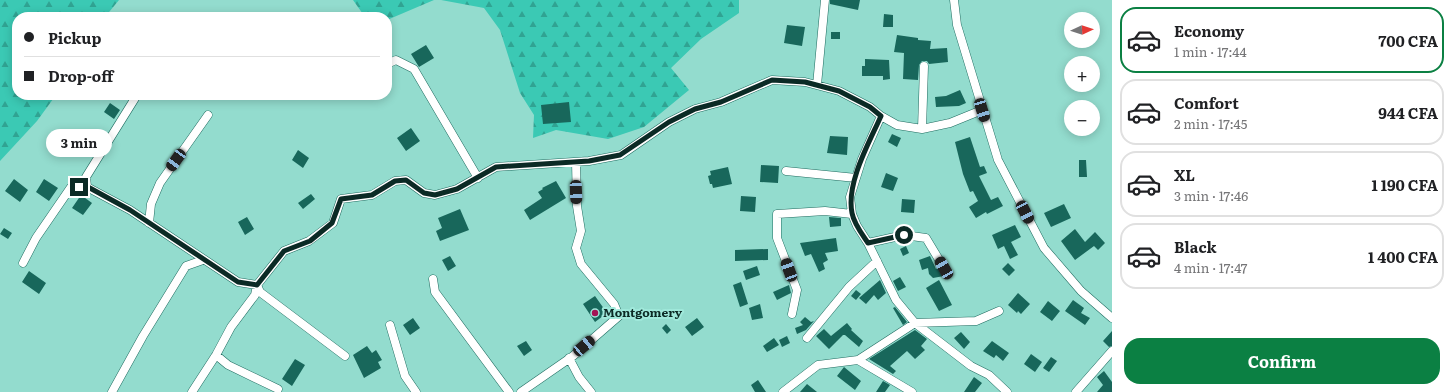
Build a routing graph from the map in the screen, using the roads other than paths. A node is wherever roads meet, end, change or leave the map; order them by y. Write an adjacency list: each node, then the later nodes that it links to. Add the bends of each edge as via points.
1 (825, 0): 5 (street)
2 (954, 0): 7 (street, via 956,25)
3 (392, 62): 13 (street, via 396,60 414,69)
4 (924, 66): 10 (street)
5 (817, 86): 9 (street, via 839,91 870,107); 11 (street, via 805,82 772,80 721,102 695,109 669,122 620,155)
6 (134, 100): 15 (street, via 86,177)
7 (982, 110): 10 (street, via 950,123); 27 (street, via 998,160 1044,248 1081,291)
8 (208, 115): 17 (street, via 160,183 151,204)
9 (881, 116): 10 (street, via 897,125); 14 (street)
10 (922, 129)
11 (576, 162): 13 (street, via 496,167); 34 (street, via 577,206 581,231 576,248 581,264 614,304 619,316)
12 (786, 171): 14 (street)
13 (478, 178): 24 (street, via 457,189 435,195 424,193 406,180 395,181 372,195 341,199 332,223 310,241 284,251)
14 (856, 178): 16 (street, via 850,197)
15 (88, 187): 17 (street); 21 (street, via 71,187 36,238)
16 (852, 214): 18 (street); 26 (street, via 825,211 777,214 777,238 797,290)
17 (149, 223): 19 (street)
18 (868, 243): 20 (street); 22 (street, via 904,235 926,238)
19 (202, 260): 24 (street, via 238,282); 37 (street, via 186,266)
20 (877, 261): 28 (street, via 896,300); 30 (street, via 849,287)
21 (23, 263)
22 (944, 268)
23 (433, 279): 40 (street, via 435,292)
24 (257, 285): 32 (street, via 255,295 231,327); 33 (street, via 260,292)
25 (999, 311): 28 (street, via 976,321)
26 (792, 314)
27 (1112, 318)
28 (915, 322): 35 (street); 45 (street, via 971,366 989,375)
29 (390, 325): 39 (street, via 405,376)
30 (807, 338)
31 (1112, 351): 46 (street)
32 (216, 355): 36 (street, via 228,365); 38 (street)
33 (346, 356)
34 (569, 358): 41 (street); 42 (street)
35 (858, 360): 43 (street, via 818,365); 44 (street)
36 (278, 389)
37 (112, 392)
38 (192, 392)
39 (416, 392)
40 (509, 392)
41 (521, 392)
42 (591, 392)
43 (783, 392)
44 (912, 392)
45 (1007, 392)
46 (1076, 392)

